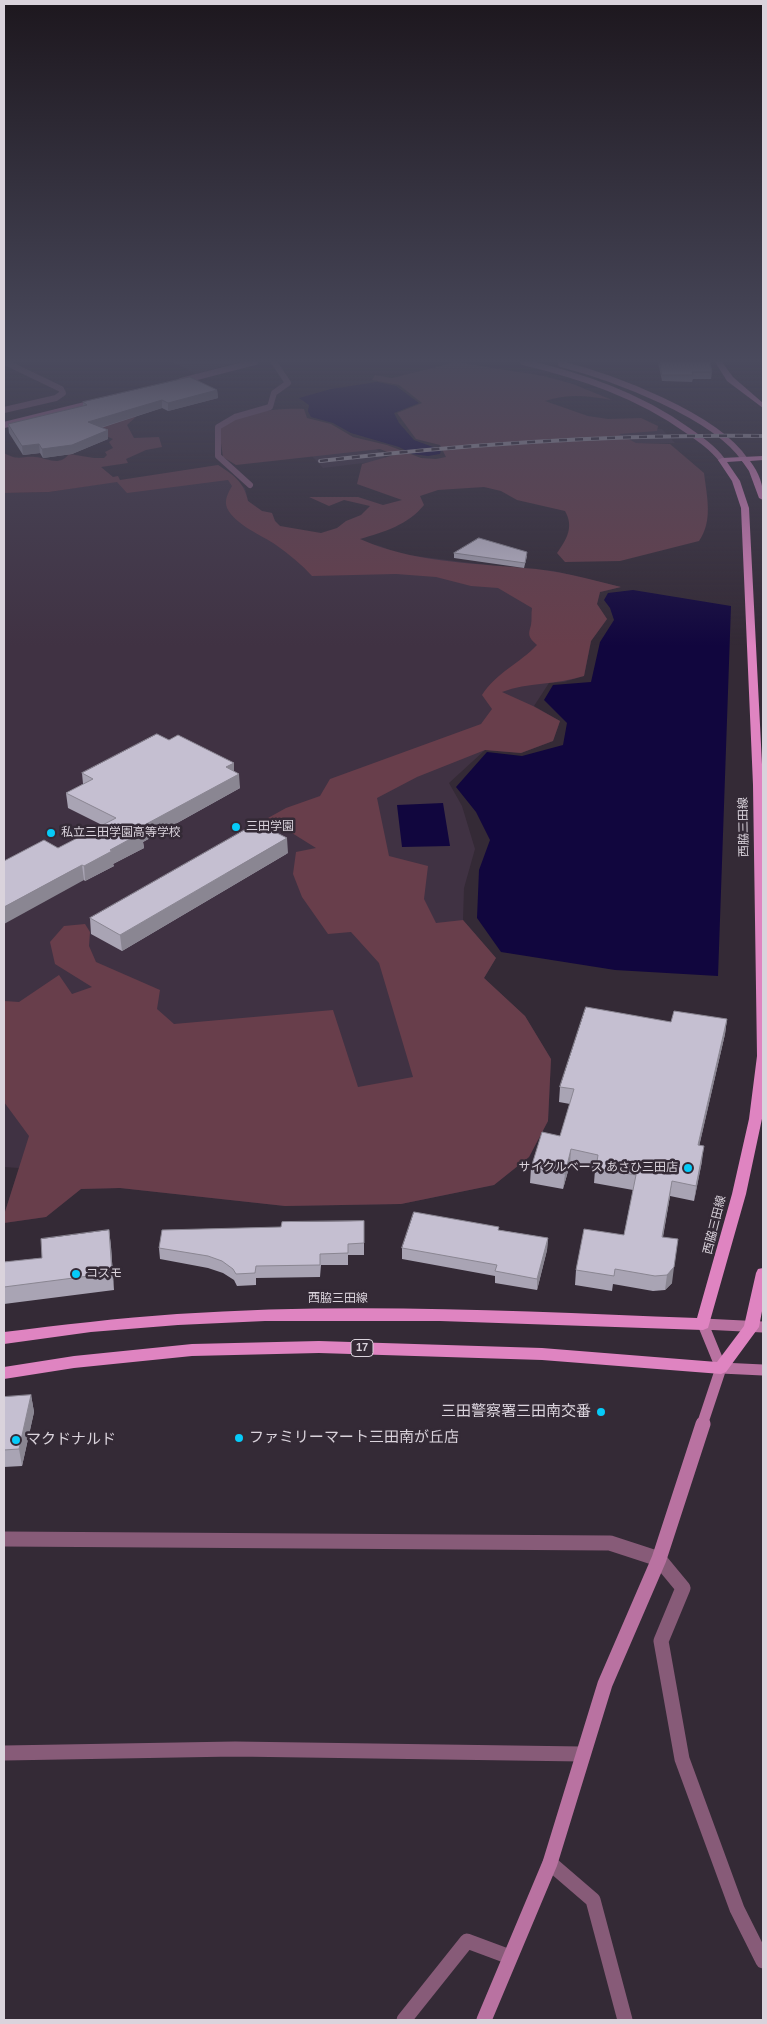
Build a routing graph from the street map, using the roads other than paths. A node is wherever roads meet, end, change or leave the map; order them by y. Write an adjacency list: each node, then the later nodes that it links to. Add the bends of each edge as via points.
1 (219, 456): 7 (street)
2 (718, 456): 5 (street)
3 (742, 456): 6 (street)
4 (763, 458): 6 (main road)
5 (722, 460): 6 (main road); 10 (main road, 西脇三田線, via 736,481 745,508 758,785 762,1056 756,1119)
6 (746, 460): 8 (main road)
7 (250, 485)
8 (763, 498)
9 (763, 1273): 11 (main road)
10 (703, 1324): 11 (street); 12 (main road, 西脇三田線, via 422,1314 307,1314 176,1318); 13 (street)
11 (757, 1327): 13 (main road)
12 (4, 1338)
13 (720, 1368): 14 (street); 15 (main road, 17, via 542,1354 319,1347 192,1350 74,1362); 17 (street)
14 (763, 1370)
15 (4, 1374)
16 (4, 1539): 17 (street, via 610,1543)
17 (659, 1559): 19 (street, via 605,1684); 22 (street, via 683,1588 682,1598 661,1641 682,1759 737,1909)
18 (4, 1753): 19 (street, via 235,1749)
19 (582, 1754): 20 (street)
20 (550, 1863): 21 (street); 25 (street, via 593,1900)
21 (510, 1957): 23 (street, via 467,1941); 24 (street)
22 (763, 1960)
23 (404, 2020)
24 (484, 2020)
25 (625, 2020)

